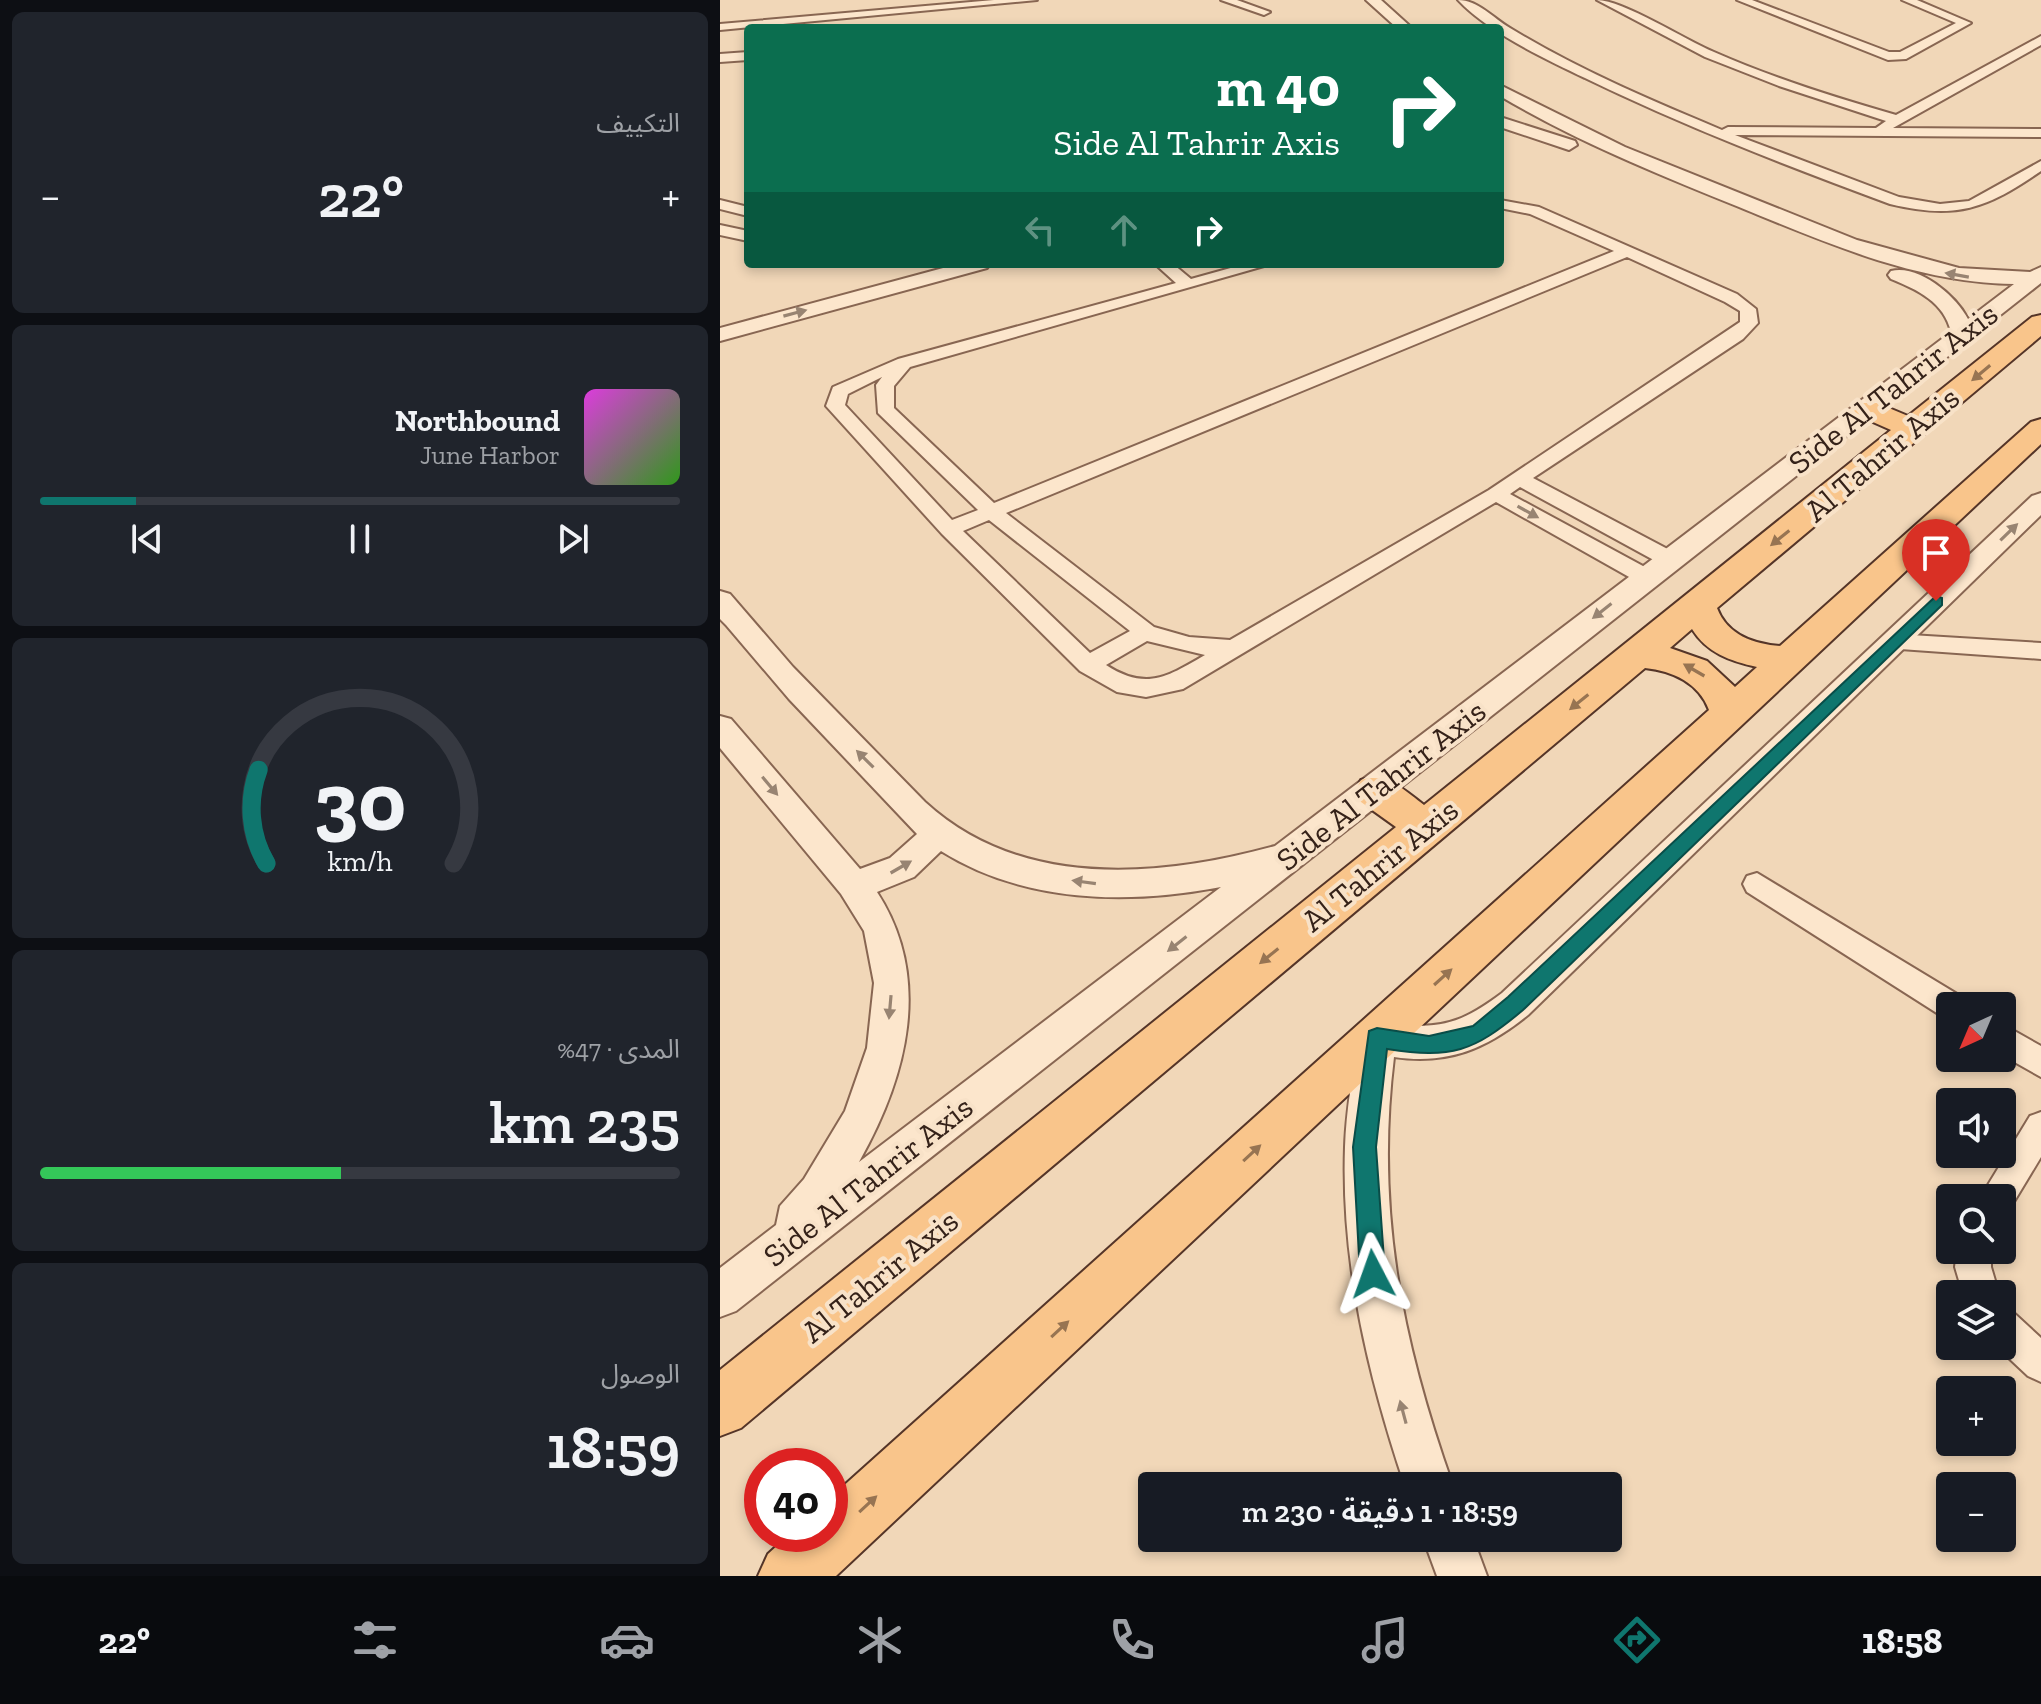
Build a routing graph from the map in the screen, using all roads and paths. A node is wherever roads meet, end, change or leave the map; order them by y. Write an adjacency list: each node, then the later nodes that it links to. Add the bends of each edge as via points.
1 (1032, 0): 9 (street)
2 (1226, 0): 3 (street, via 1268,16)
3 (1252, 0)
4 (1373, 0): 10 (street)
5 (1463, 0): 11 (street)
6 (1602, 0): 21 (street, via 1787,87)
7 (1742, 0): 8 (street, via 1888,56 1902,56 1965,23)
8 (1907, 0)
9 (755, 24)
10 (1400, 24)
11 (1499, 24)
12 (744, 25): 13 (street)
13 (720, 27)
14 (1504, 27): 24 (street, via 1541,52)
15 (2041, 40): 21 (street)
16 (744, 56): 17 (street)
17 (720, 58)
18 (1504, 92): 20 (street)
19 (1504, 103): 20 (street)
20 (1521, 103): 23 (street)
21 (1898, 120): 25 (street)
22 (1504, 123): 28 (street)
23 (1564, 126): 28 (street, via 1554,134); 36 (street)
24 (1708, 131): 25 (street); 29 (street, via 1921,208 1973,207)
25 (1876, 132): 26 (street)
26 (2041, 133)
27 (1504, 134): 28 (street)
28 (1539, 135): 36 (street)
29 (2041, 165)
30 (720, 204): 32 (street)
31 (1504, 205): 35 (street, via 1534,210)
32 (744, 211)
33 (720, 230): 34 (street)
34 (744, 235)
35 (1626, 252): 55 (street, via 1731,298 1748,309 1749,323); 58 (street)
36 (1893, 266): 42 (street, one-way to 36, via 1967,277); 47 (street, via 1950,305)
37 (896, 268): 45 (street)
38 (965, 268): 48 (street, one-way to 38)
39 (1168, 268): 44 (street)
40 (1204, 268): 43 (street)
41 (1249, 268): 43 (street)
42 (2038, 276): 47 (street, Side Al Tahrir Axis)
43 (1216, 277): 44 (street)
44 (1188, 284): 49 (street)
45 (759, 302)
46 (2041, 323): 53 (main road, Al Tahrir Axis, one-way to 53)
47 (1962, 334): 51 (street, Side Al Tahrir Axis)
48 (720, 335)
49 (904, 363): 50 (street, via 885,385); 52 (street, via 840,391 835,406)
50 (885, 409): 52 (street); 58 (street)
51 (1867, 409): 53 (main road); 60 (street, Side Al Tahrir Axis)
52 (850, 421): 59 (street)
53 (1913, 429): 62 (main road, Al Tahrir Axis, one-way to 62)
54 (2039, 432): 68 (main road)
55 (1519, 479): 56 (street); 60 (street)
56 (1496, 494): 60 (street, one-way to 60); 65 (street)
57 (2041, 501): 64 (street, one-way to 57)
58 (992, 512): 59 (street); 63 (street)
59 (949, 529): 69 (street)
60 (1658, 568): 72 (street, Side Al Tahrir Axis, one-way to 72)
61 (720, 600): 74 (street, one-way to 61, via 770,663)
62 (1699, 605): 67 (main road, Al Tahrir Axis); 68 (main road, via 1702,619 1727,645 1768,659)
63 (1146, 632): 65 (street, via 1187,646); 69 (street)
64 (1894, 642): 66 (street); 79 (street, via 1479,1034 1429,1046)
65 (1234, 648): 69 (street, via 1175,683 1146,689 1117,684)
66 (2041, 651)
67 (1636, 655): 70 (main road, one-way to 67, via 1725,699 1699,671); 73 (main road, Al Tahrir Axis, one-way to 73)
68 (1790, 659): 70 (main road)
69 (1088, 665)
70 (1729, 715): 79 (main road, one-way to 70)
71 (720, 727): 76 (street, one-way to 76)
72 (1375, 791): 73 (main road); 75 (street, Side Al Tahrir Axis)
73 (1426, 827): 88 (main road, Al Tahrir Axis, one-way to 88)
74 (936, 831): 75 (street, one-way to 74, via 1236,872 1170,883 1104,885 984,858); 76 (street, one-way to 74, via 904,866)
75 (1298, 851): 84 (street, Side Al Tahrir Axis, one-way to 84)
76 (853, 884): 84 (street, one-way to 84, via 881,928 892,983 886,1048 862,1119 819,1193)
77 (1757, 884): 78 (street)
78 (1936, 997)
79 (1377, 1038): 89 (street, one-way to 79, via 1404,1418 1373,1274 1365,1147); 91 (main road, one-way to 79)
80 (2016, 1047): 81 (street)
81 (2041, 1063)
82 (2041, 1127): 83 (street)
83 (2006, 1184)
84 (755, 1268): 85 (street, Side Al Tahrir Axis)
85 (720, 1295)
86 (2016, 1340): 87 (street)
87 (2041, 1363)
88 (720, 1407)
89 (1424, 1472)
90 (1453, 1552): 92 (street)
91 (790, 1576)
92 (1462, 1576)

